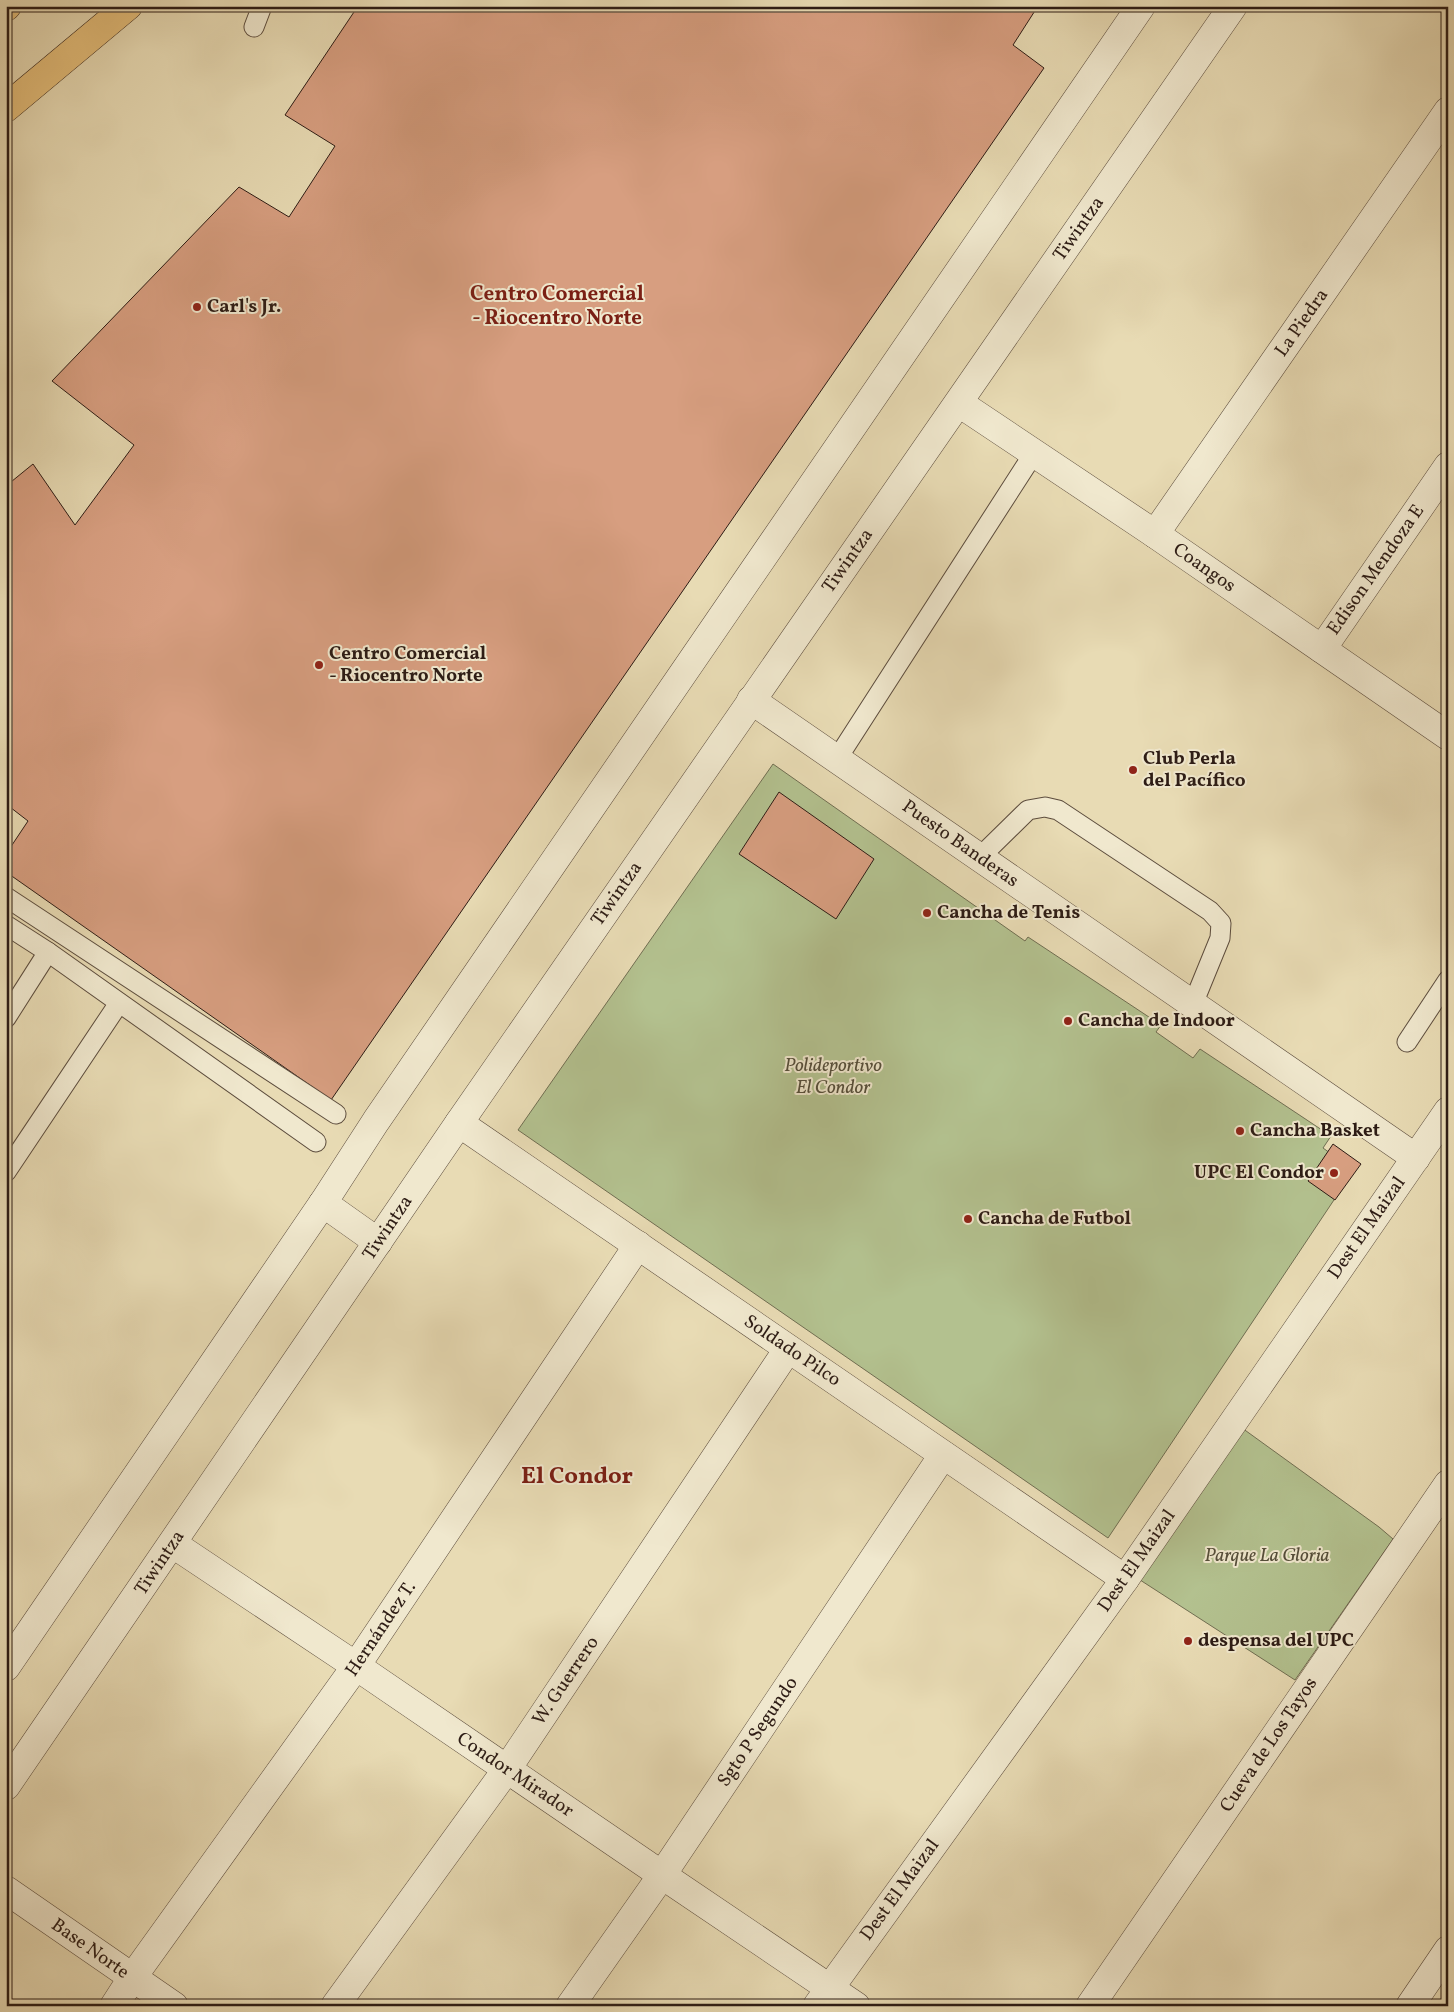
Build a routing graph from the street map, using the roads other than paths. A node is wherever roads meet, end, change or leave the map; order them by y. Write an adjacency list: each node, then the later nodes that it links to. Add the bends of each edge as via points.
1 (128, 6): 6 (main road)
2 (262, 6): 5 (lane)
3 (1141, 6): 31 (street, via 382,1113)
4 (1233, 6): 8 (street, Tiwintza)
5 (254, 27)
6 (6, 108)
7 (1448, 111): 11 (street, La Piedra)
8 (959, 402): 9 (street, Coangos); 13 (street, Tiwintza)
9 (1034, 453): 11 (street, Coangos); 15 (lane)
10 (1448, 466): 12 (street, Edison Mendoza E)
11 (1155, 534): 12 (street, Coangos)
12 (1322, 649): 14 (street, Coangos)
13 (752, 700): 15 (street, Puesto Banderas); 27 (street, Tiwintza)
14 (1448, 736)
15 (837, 758): 16 (street, Puesto Banderas)
16 (980, 857): 22 (street, Puesto Banderas); 22 (lane, via 1028,810 1045,806 1058,810 1210,911 1222,923 1220,938)
17 (6, 897): 26 (lane)
18 (6, 925): 19 (lane)
19 (48, 952): 21 (lane); 23 (lane)
20 (1448, 980): 24 (lane)
21 (119, 1003): 28 (lane); 30 (lane)
22 (1193, 1004): 29 (street, Puesto Banderas)
23 (6, 1018)
24 (1408, 1042)
25 (1448, 1111): 29 (street, Dest El Maizal)
26 (336, 1114)
27 (459, 1123): 32 (street, Tiwintza); 33 (street, Soldado Pilco)
28 (316, 1142)
29 (1416, 1158): 38 (street, Dest El Maizal)
30 (6, 1172)
31 (323, 1204): 32 (street); 40 (street)
32 (378, 1242): 37 (street, Tiwintza)
33 (638, 1246): 34 (street, Soldado Pilco); 39 (street, Hernández T.)
34 (788, 1349): 35 (street, Soldado Pilco); 41 (street, W. Guerrero)
35 (943, 1455): 38 (street, Soldado Pilco); 43 (street, Sgto P Segundo)
36 (1448, 1484): 53 (street, Cueva de Los Tayos)
37 (173, 1544): 39 (street, Condor Mirador); 42 (street, Tiwintza)
38 (1125, 1579): 47 (street, Dest El Maizal)
39 (356, 1666): 41 (street, Condor Mirador); 46 (street, Hernández T.)
40 (6, 1667)
41 (507, 1769): 43 (street, Condor Mirador); 50 (street, W. Guerrero)
42 (6, 1786)
43 (662, 1875): 47 (street, Condor Mirador); 51 (street, Sgto P Segundo)
44 (6, 1890): 46 (street, Base Norte)
45 (1448, 1950): 54 (street)
46 (132, 1978): 48 (street, Hernández T.); 49 (street, Base Norte)
47 (823, 1997): 52 (street, Condor Mirador)
48 (114, 2006)
49 (174, 2006)
50 (335, 2006)
51 (570, 2006)
52 (856, 2006)
53 (1090, 2006)
54 (1410, 2006)

